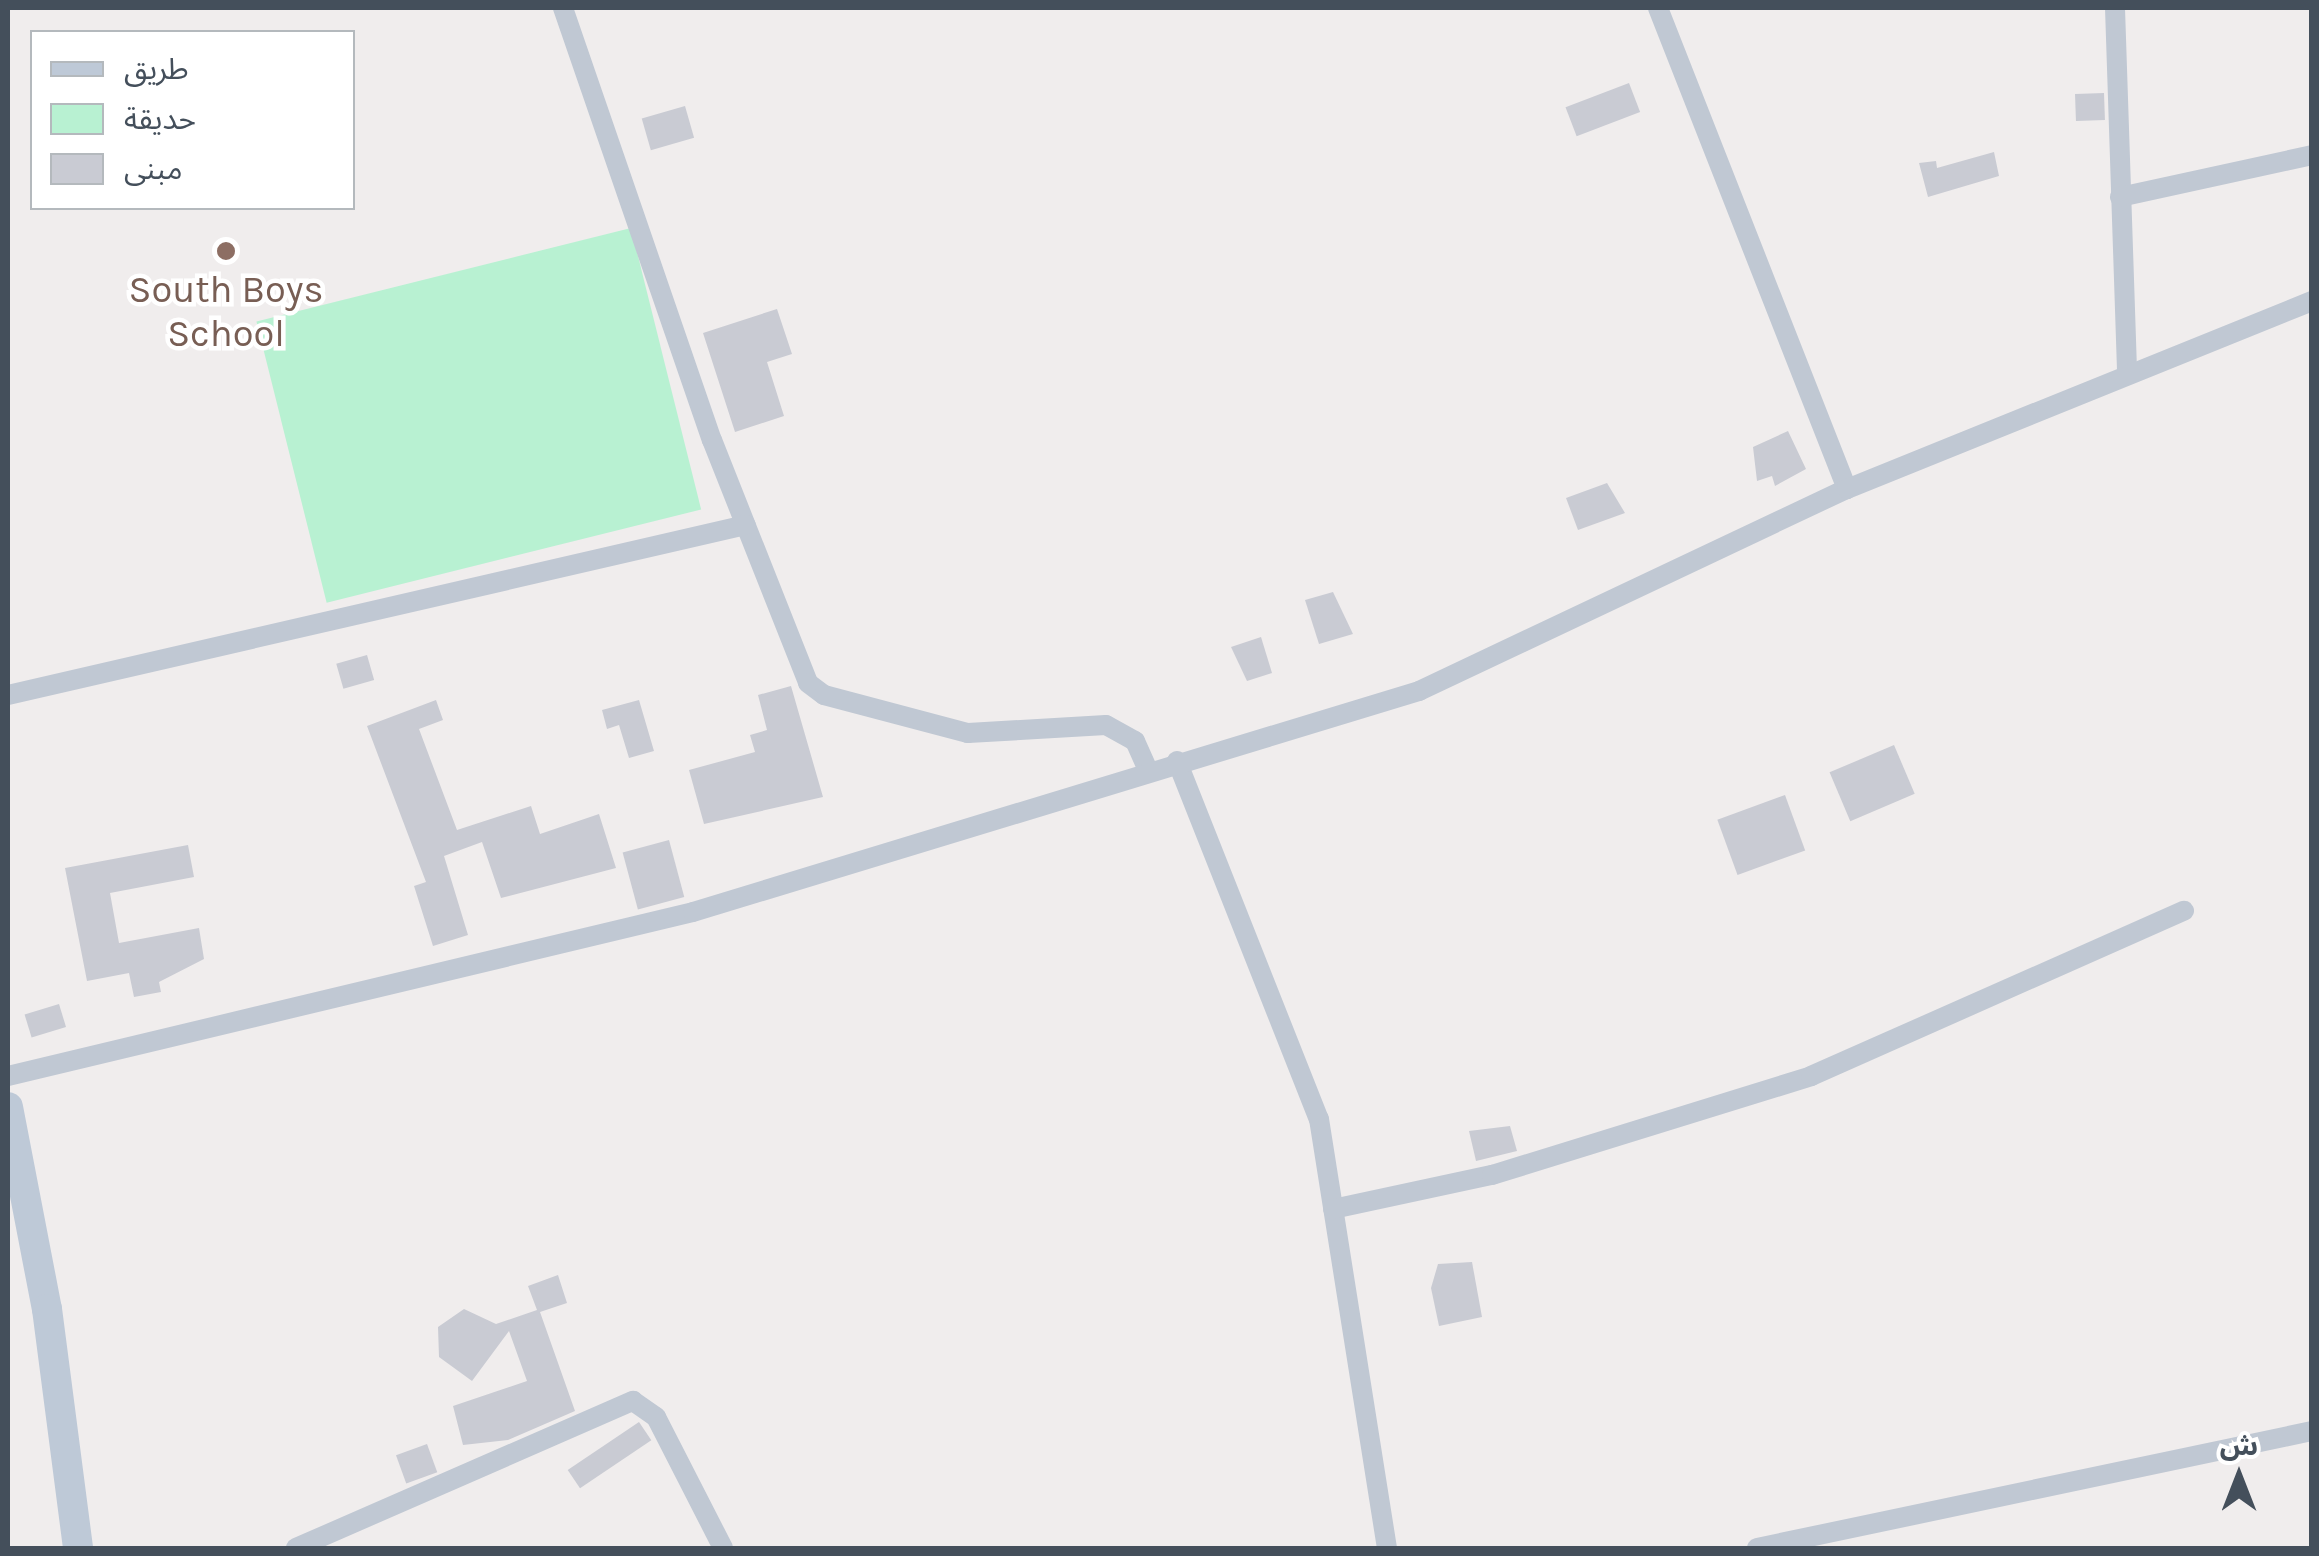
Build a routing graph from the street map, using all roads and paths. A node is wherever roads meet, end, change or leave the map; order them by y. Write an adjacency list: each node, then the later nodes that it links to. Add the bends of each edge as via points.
1 (563, 8): 9 (street)
2 (1658, 8): 8 (street)
3 (2115, 8): 5 (street)
4 (2312, 155): 5 (street)
5 (2120, 197): 7 (street)
6 (2312, 301): 7 (street)
7 (2127, 371): 8 (street)
8 (1847, 489): 11 (street, via 1418,691)
9 (746, 524): 10 (street); 12 (street, via 798,663 824,696 968,733 1106,725 1135,741)
10 (8, 695)
11 (1177, 760): 12 (street); 16 (street, via 1310,1087)
12 (1148, 770): 14 (street, via 692,912)
13 (2184, 910): 16 (street, via 1811,1076 1492,1175)
14 (8, 1076)
15 (8, 1107): 18 (street, via 47,1309)
16 (1332, 1209): 21 (street)
17 (2312, 1430): 22 (street)
18 (78, 1548)
19 (296, 1548): 20 (street, via 633,1401 656,1417)
20 (723, 1548)
21 (1387, 1548)
22 (1757, 1548)

